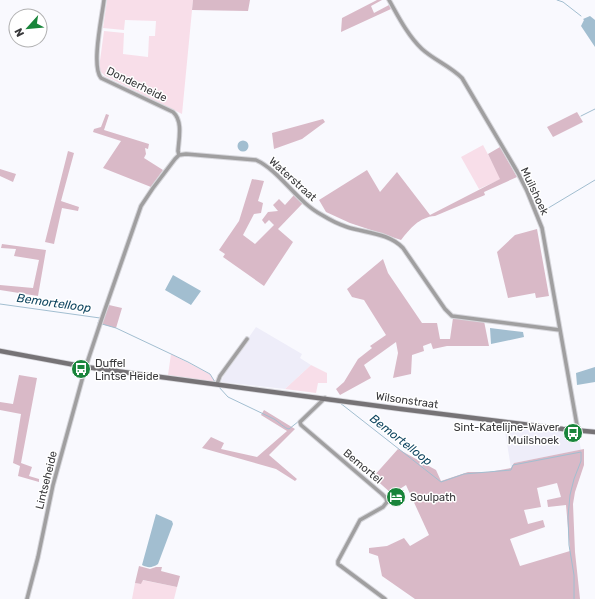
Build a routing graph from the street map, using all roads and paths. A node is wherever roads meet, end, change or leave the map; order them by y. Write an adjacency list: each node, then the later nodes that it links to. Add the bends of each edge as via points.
1 (104, 0): 3 (street, Donderheide, via 97,50 97,72 101,78 177,116)
2 (389, 0): 4 (street, Muilshoek, via 422,49 462,78 520,177 542,228)
3 (179, 156): 4 (street, Waterstraat, via 186,154 256,160 266,165 322,215 339,224 395,241 404,248 452,316); 7 (street, via 141,206)
4 (560, 330): 10 (street, Muilshoek)
5 (247, 339): 8 (street)
6 (0, 351): 7 (street, Wilsonstraat)
7 (86, 367): 8 (street, Wilsonstraat); 12 (street, Lintseheide, via 53,486)
8 (217, 384): 9 (street, Wilsonstraat)
9 (325, 398): 10 (street, Wilsonstraat); 13 (street, Bemortel, via 300,422 301,425 382,494 387,502 360,520 338,564)
10 (578, 431): 11 (street, Wilsonstraat)
11 (595, 432)
12 (27, 599)
13 (385, 599)

